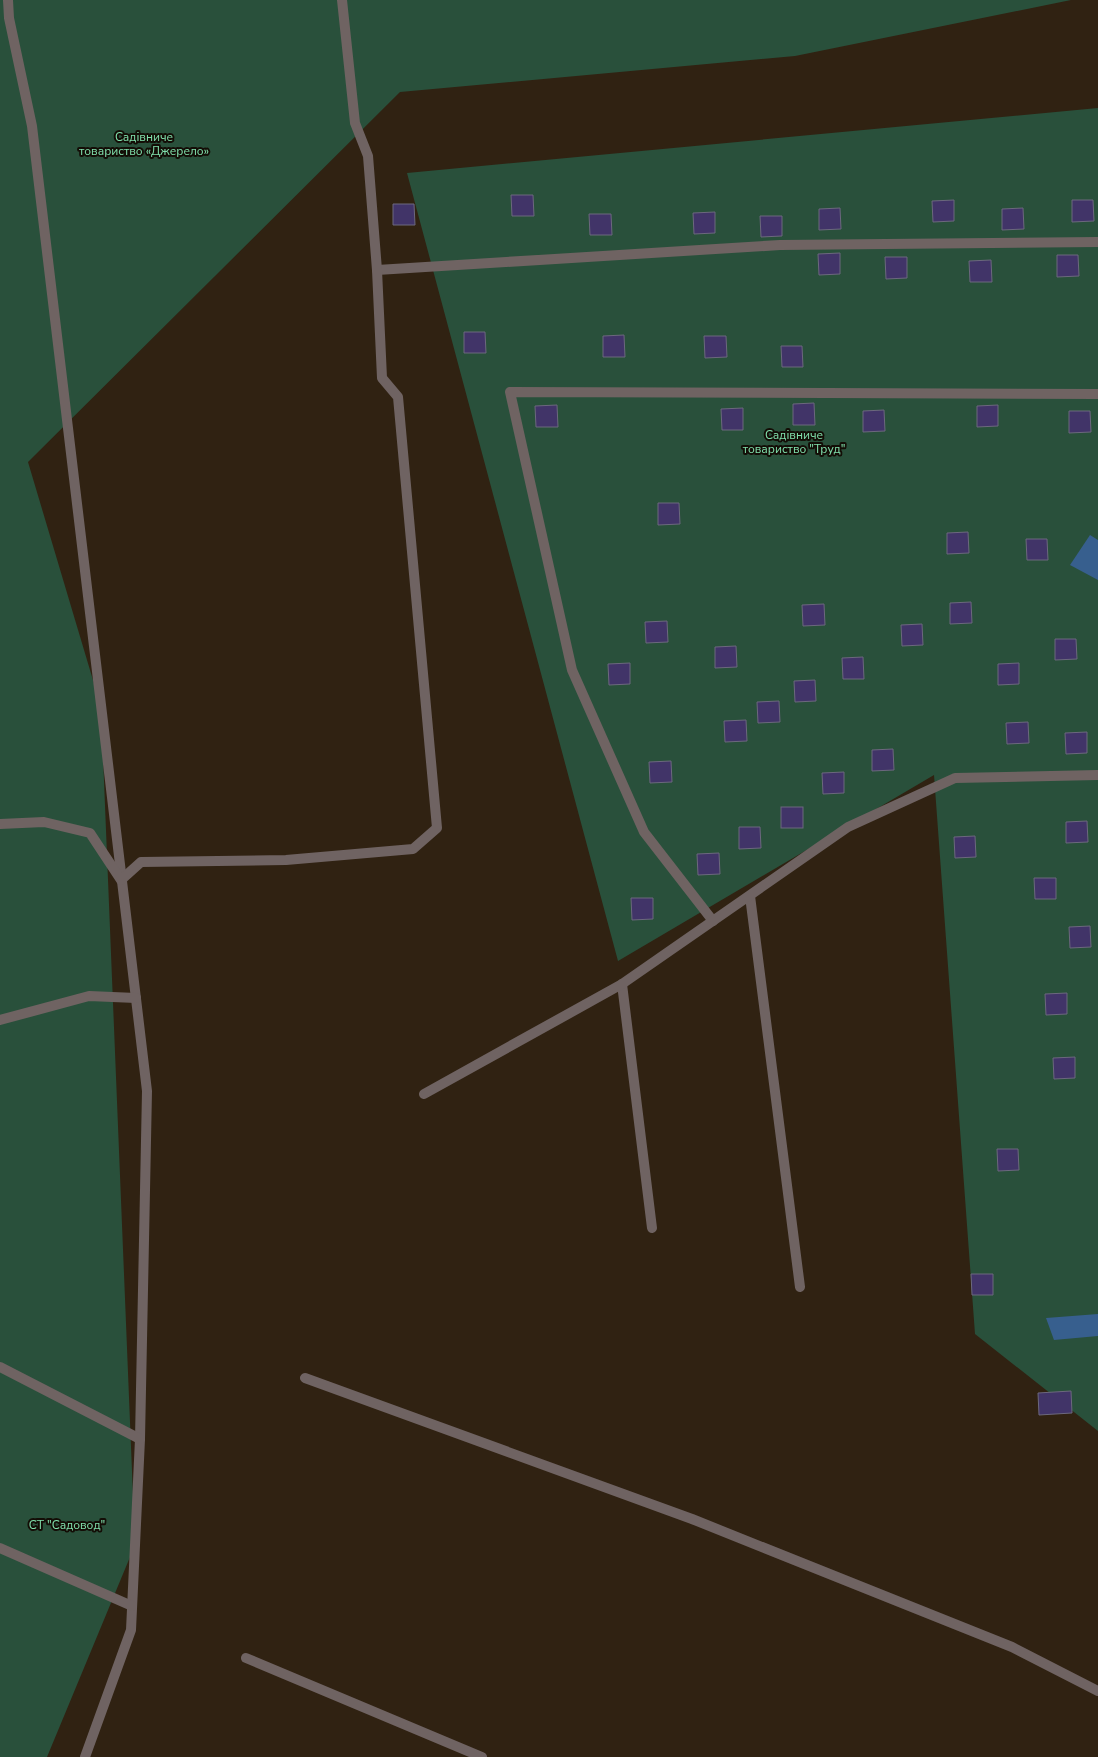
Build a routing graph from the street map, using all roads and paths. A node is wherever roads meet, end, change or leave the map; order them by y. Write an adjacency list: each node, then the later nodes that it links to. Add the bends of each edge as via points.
1 (8, 0): 8 (lane, via 9,18 32,126)
2 (342, 0): 4 (lane, via 355,124 368,156)
3 (1098, 242): 4 (lane, via 780,245)
4 (377, 270): 8 (lane, via 382,378 398,397 437,828 413,848 286,860 140,862)
5 (1098, 394): 10 (lane, via 510,392 572,670 644,832)
6 (1098, 775): 9 (lane, via 955,778 848,827)
7 (0, 824): 8 (lane, via 44,822 90,832)
8 (121, 880): 12 (lane)
9 (750, 896): 10 (lane); 16 (lane)
10 (713, 921): 11 (lane)
11 (622, 984): 14 (lane); 15 (lane)
12 (136, 998): 13 (lane, via 89,996); 19 (lane, via 147,1092)
13 (0, 1020)
14 (424, 1094)
15 (652, 1228)
16 (800, 1287)
17 (0, 1368): 19 (lane)
18 (305, 1378): 23 (lane, via 692,1519 1012,1647)
19 (140, 1439): 21 (lane)
20 (0, 1548): 21 (lane)
21 (132, 1606): 24 (lane, via 131,1630)
22 (246, 1658): 25 (lane)
23 (1098, 1691)
24 (85, 1757)
25 (482, 1757)

